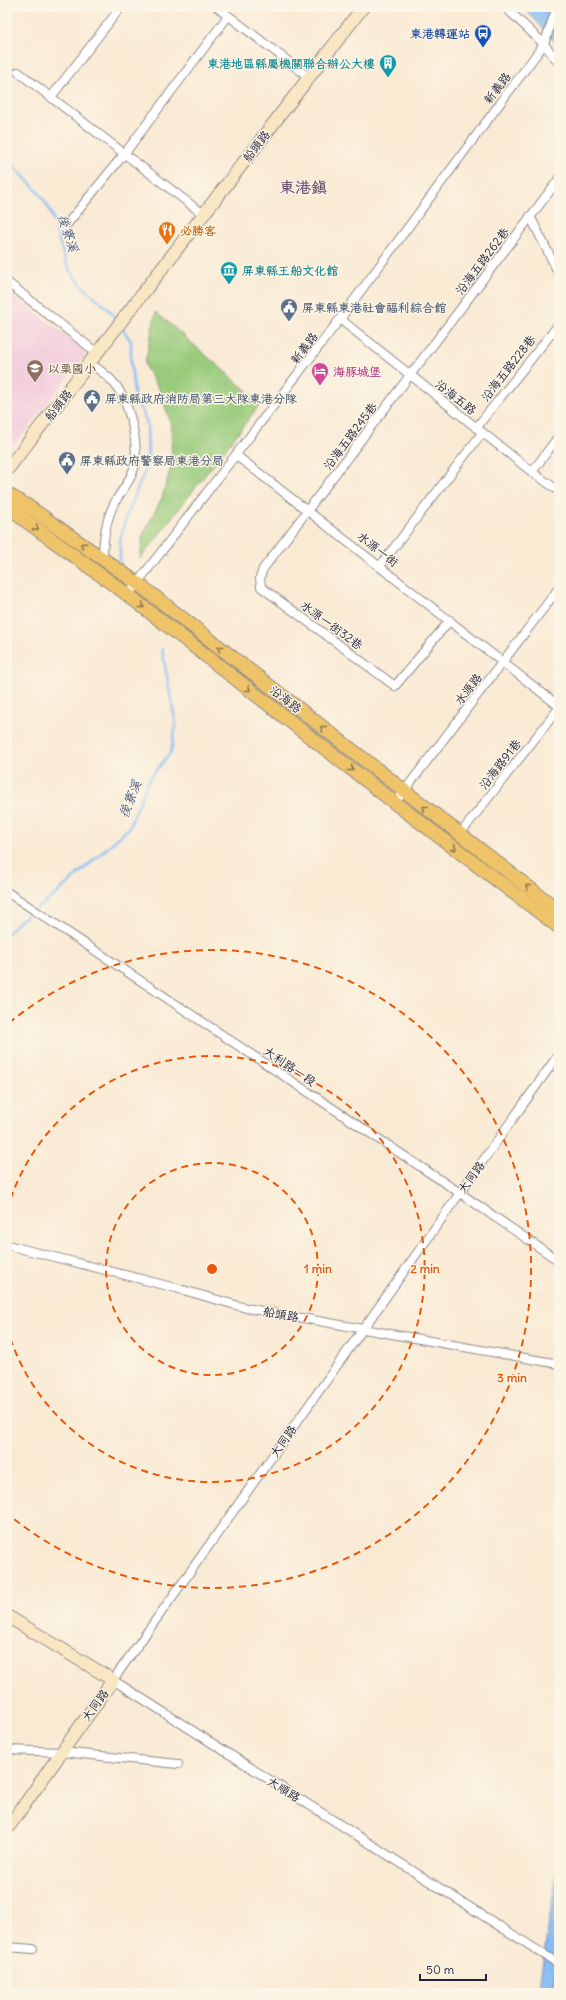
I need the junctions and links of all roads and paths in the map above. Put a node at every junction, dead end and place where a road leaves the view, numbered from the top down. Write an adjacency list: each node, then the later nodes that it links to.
1 (121, 7): 11 (street)
2 (217, 7): 6 (street)
3 (363, 7): 10 (main road, 船頭路)
4 (505, 7): 7 (street)
5 (557, 8): 7 (street, 新義路)
6 (228, 16): 10 (street); 12 (street)
7 (544, 44): 8 (street); 19 (street, 新義路)
8 (559, 63)
9 (18, 72): 11 (street)
10 (310, 78): 14 (main road, 船頭路)
11 (51, 97): 12 (street)
12 (125, 153): 14 (street); 16 (street)
13 (559, 179): 15 (street, 沿海五路262巷)
14 (203, 214): 21 (main road, 船頭路)
15 (530, 216): 17 (street); 23 (street, 沿海五路262巷)
16 (68, 223)
17 (559, 274)
18 (7, 282): 21 (street)
19 (340, 319): 23 (street, 沿海五路); 26 (street, 新義路)
20 (559, 324): 24 (street, 沿海五路228巷)
21 (97, 352): 22 (main road, 船頭路)
22 (90, 363): 27 (main road, 船頭路); 33 (street)
23 (410, 376): 24 (street, 沿海五路); 32 (street, 沿海五路245巷)
24 (479, 431): 28 (street, 沿海五路); 34 (street, 沿海五路228巷)
25 (559, 436): 28 (street)
26 (236, 456): 32 (street, 水源一街); 35 (street, 新義路)
27 (7, 470)
28 (532, 472): 29 (street, 沿海五路)
29 (559, 491)
30 (7, 494): 33 (main road, 沿海路, one-way to 30)
31 (7, 502): 37 (main road, one-way to 37)
32 (309, 511): 34 (street, 水源一街); 38 (street, 水源一街32巷)
33 (103, 559): 35 (main road, 沿海路)
34 (380, 566): 38 (street, 水源一街)
35 (138, 583): 37 (street, 新義路); 41 (main road, 沿海路, one-way to 35)
36 (559, 588): 39 (street, 水源路)
37 (128, 595): 42 (main road, 沿海路, one-way to 42)
38 (450, 620): 39 (street, 水源一街)
39 (504, 662): 40 (street, 水源一街); 41 (street, 水源路)
40 (559, 707): 43 (street, 沿海路91巷)
41 (404, 791): 42 (street, 水源路); 43 (main road, 沿海路, one-way to 41)
42 (395, 802): 46 (main road, 沿海路, one-way to 46)
43 (460, 834): 45 (main road, 沿海路, one-way to 43)
44 (7, 892): 48 (street, 大利路一段)
45 (559, 911)
46 (559, 927)
47 (559, 1054): 48 (street, 大同路)
48 (460, 1193): 50 (street, 大利路一段); 51 (street, 大同路)
49 (7, 1245): 51 (street, 船頭路)
50 (559, 1261)
51 (364, 1328): 52 (street, 船頭路); 54 (street, 大同路)
52 (559, 1364)
53 (7, 1616): 54 (main road, 大順路)
54 (113, 1680): 56 (main road, 大同路); 61 (street, 大順路)
55 (7, 1750): 56 (street)
56 (62, 1752): 57 (street); 58 (main road, 大同路)
57 (178, 1764)
58 (7, 1829)
59 (7, 1947): 60 (street)
60 (32, 1949)
61 (559, 1964)

